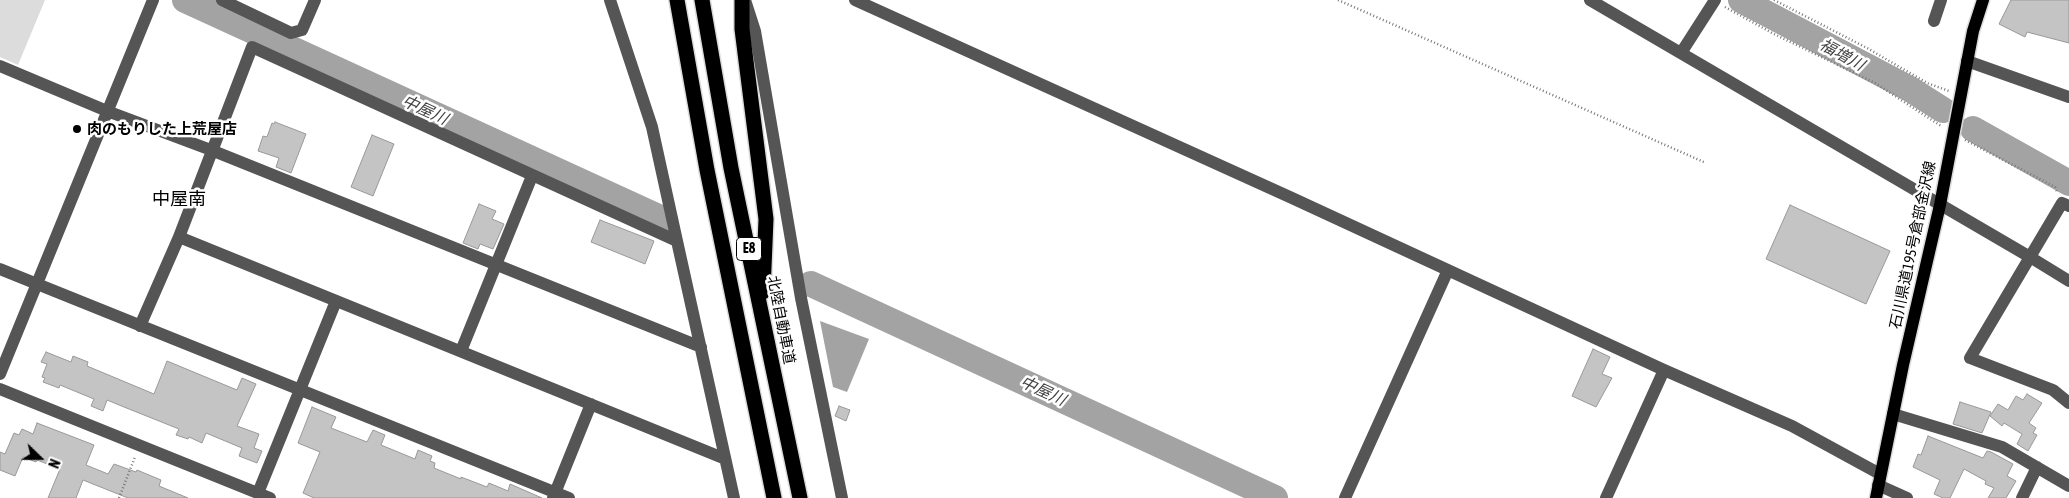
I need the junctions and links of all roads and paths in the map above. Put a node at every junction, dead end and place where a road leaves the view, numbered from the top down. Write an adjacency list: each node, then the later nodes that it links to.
1 (222, 0): 2 (street)
2 (315, 0)
3 (610, 0): 29 (street)
4 (677, 0): 58 (highway, E8)
5 (743, 0): 37 (highway); 60 (street)
6 (855, 0): 33 (street)
7 (1338, 0): 24 (path)
8 (1590, 0): 16 (street)
9 (1715, 0): 16 (street); 22 (path)
10 (1774, 0): 20 (path)
11 (1941, 0): 15 (street)
12 (1983, 0): 17 (main road, 石川県道195号倉部金沢線)
13 (152, 3): 21 (street)
14 (703, 5): 37 (highway, 北陸自動車道 / E8)
15 (1934, 21)
16 (1681, 53): 27 (street)
17 (1967, 61): 19 (street); 20 (main road, 石川県道195号倉部金沢線)
18 (1, 69): 21 (street)
19 (2069, 97)
20 (1960, 99): 22 (main road, 石川県道195号倉部金沢線)
21 (107, 111): 23 (street); 35 (street)
22 (1953, 133): 26 (path); 27 (main road, 石川県道195号倉部金沢線)
23 (211, 150): 25 (street); 28 (street); 31 (street)
24 (1706, 163)
25 (532, 176): 29 (street); 31 (street)
26 (2065, 204): 30 (street)
27 (1940, 205): 30 (street); 47 (main road, 石川県道195号倉部金沢線)
28 (179, 237): 36 (street); 38 (street)
29 (677, 240): 39 (street)
30 (2030, 257): 34 (street); 45 (street)
31 (496, 266): 39 (street); 40 (street)
32 (0, 269): 35 (street)
33 (1448, 270): 41 (street); 61 (street)
34 (2069, 281)
35 (36, 283): 38 (street); 42 (street)
36 (336, 301): 40 (street); 44 (street)
37 (762, 321): 59 (highway, 北陸自動車道 / E8)
38 (140, 326): 44 (street)
39 (701, 347): 49 (street)
40 (461, 351): 46 (street)
41 (1664, 370): 51 (street); 62 (street)
42 (0, 374)
43 (0, 389): 54 (street)
44 (300, 390): 53 (street); 54 (street)
45 (2069, 403)
46 (591, 404): 49 (street); 53 (street)
47 (1893, 414): 50 (street); 51 (main road, 石川県道195号倉部金沢線)
48 (135, 456): 55 (path)
49 (724, 458): 57 (street)
50 (2038, 468): 52 (street); 64 (street)
51 (1878, 486): 63 (street)
52 (2069, 486)
53 (554, 495): 56 (street)
54 (264, 496)
55 (119, 498)
56 (569, 498)
57 (734, 498)
58 (774, 498)
59 (800, 498)
60 (842, 498)
61 (1345, 498)
62 (1606, 498)
63 (1907, 498)
64 (2022, 498)

